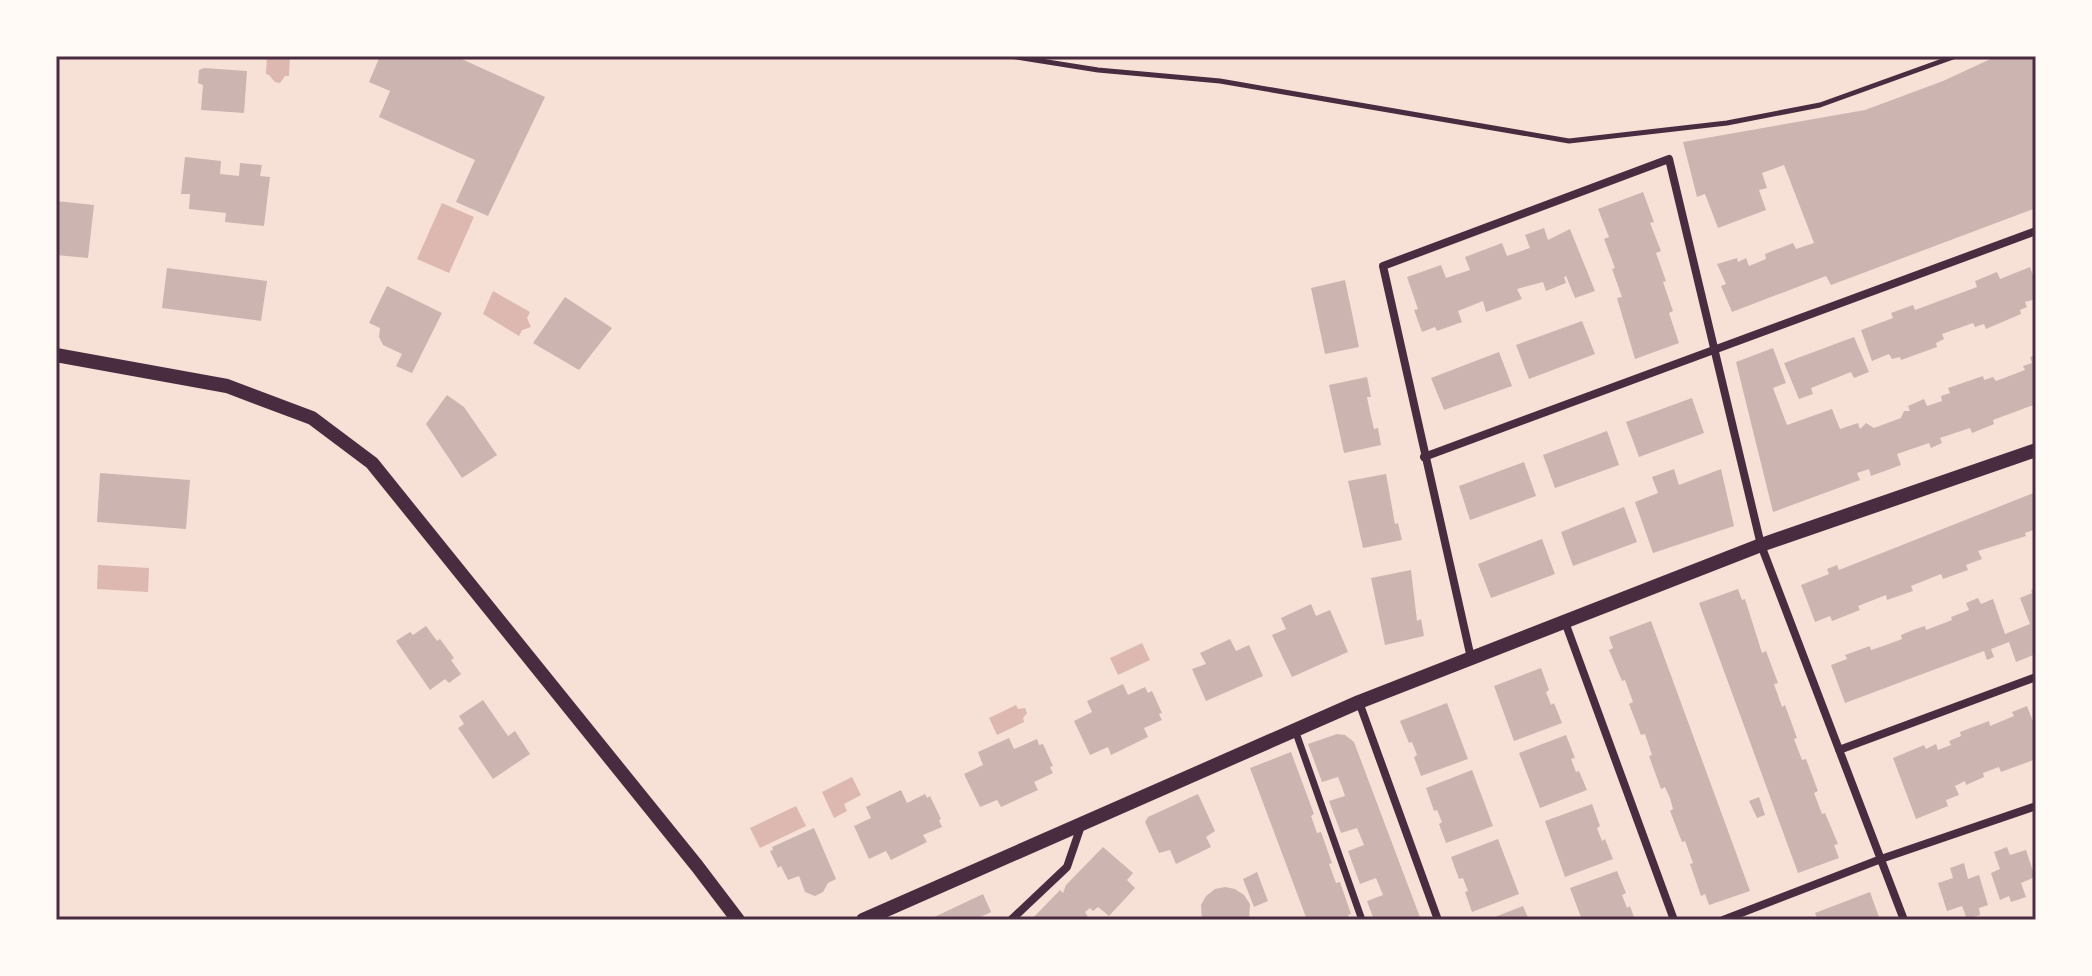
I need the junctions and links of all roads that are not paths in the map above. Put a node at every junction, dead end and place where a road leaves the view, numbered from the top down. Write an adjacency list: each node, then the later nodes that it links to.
1 (2036, 231): 2 (street)
2 (1714, 350): 5 (street); 5 (street); 6 (street)
3 (56, 355): 16 (street)
4 (2036, 450): 6 (street)
5 (1424, 457): 8 (street)
6 (1761, 545): 7 (street); 12 (street)
7 (1565, 622): 8 (street); 21 (street)
8 (1471, 658): 10 (street)
9 (2036, 677): 12 (street)
10 (1359, 702): 11 (street); 20 (street)
11 (1295, 729): 14 (street); 19 (street)
12 (1839, 750): 15 (street)
13 (2036, 806): 15 (street)
14 (1082, 822): 17 (street); 18 (street)
15 (1881, 859): 22 (street); 23 (street)
16 (738, 920)
17 (863, 920)
18 (1011, 920)
19 (1362, 920)
20 (1438, 920)
21 (1674, 920)
22 (1723, 920)
23 (1904, 920)

